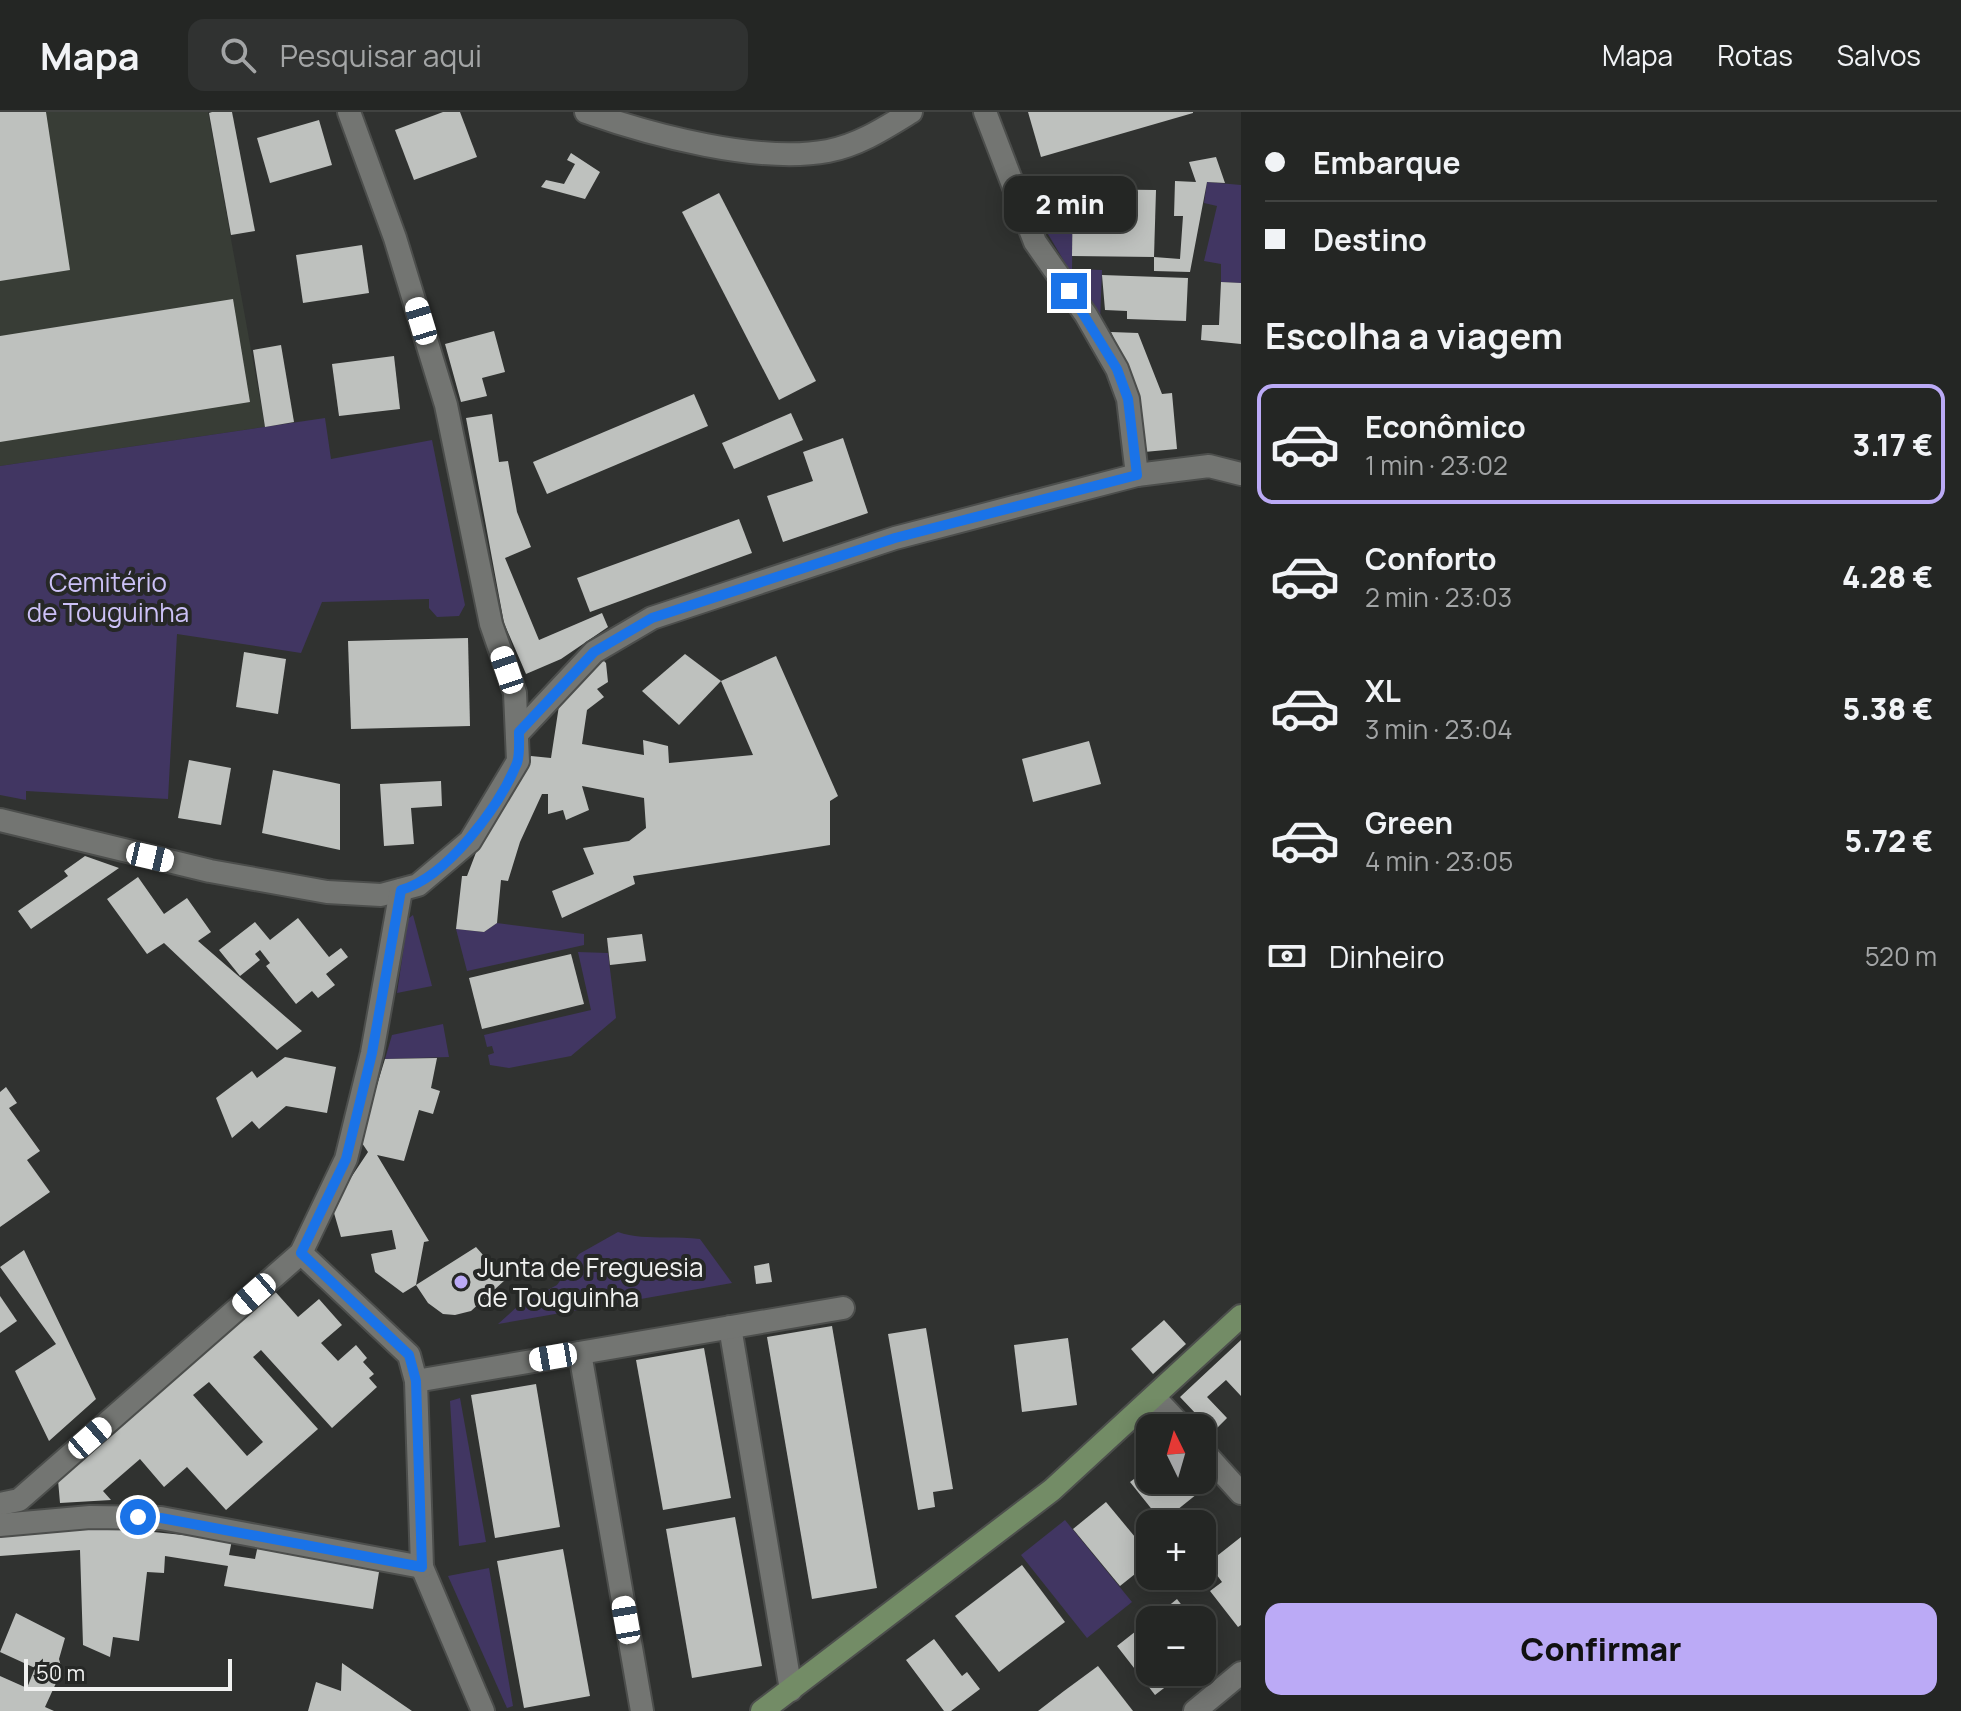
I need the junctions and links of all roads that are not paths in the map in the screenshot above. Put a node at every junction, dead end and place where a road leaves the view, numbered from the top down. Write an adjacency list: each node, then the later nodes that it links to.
1 (349, 112): 7 (street)
2 (586, 112): 3 (street)
3 (911, 112)
4 (985, 112): 6 (street)
5 (1241, 474): 6 (street)
6 (1137, 475): 7 (street)
7 (519, 732): 9 (street)
8 (0, 820): 9 (street)
9 (401, 890): 10 (street)
10 (301, 1253): 15 (street); 20 (street)
11 (843, 1308): 13 (street)
12 (1241, 1316): 16 (main road)
13 (730, 1327): 14 (street); 24 (street)
14 (580, 1353): 15 (street); 26 (street)
15 (416, 1381): 22 (street)
16 (1155, 1398): 17 (street); 24 (main road)
17 (1170, 1414)
18 (1216, 1465): 19 (street)
19 (1241, 1493)
20 (0, 1504)
21 (0, 1525): 22 (street)
22 (422, 1567): 25 (street)
23 (1241, 1673): 28 (street)
24 (791, 1690): 27 (main road)
25 (483, 1711)
26 (642, 1711)
27 (762, 1711)
28 (1195, 1711)

